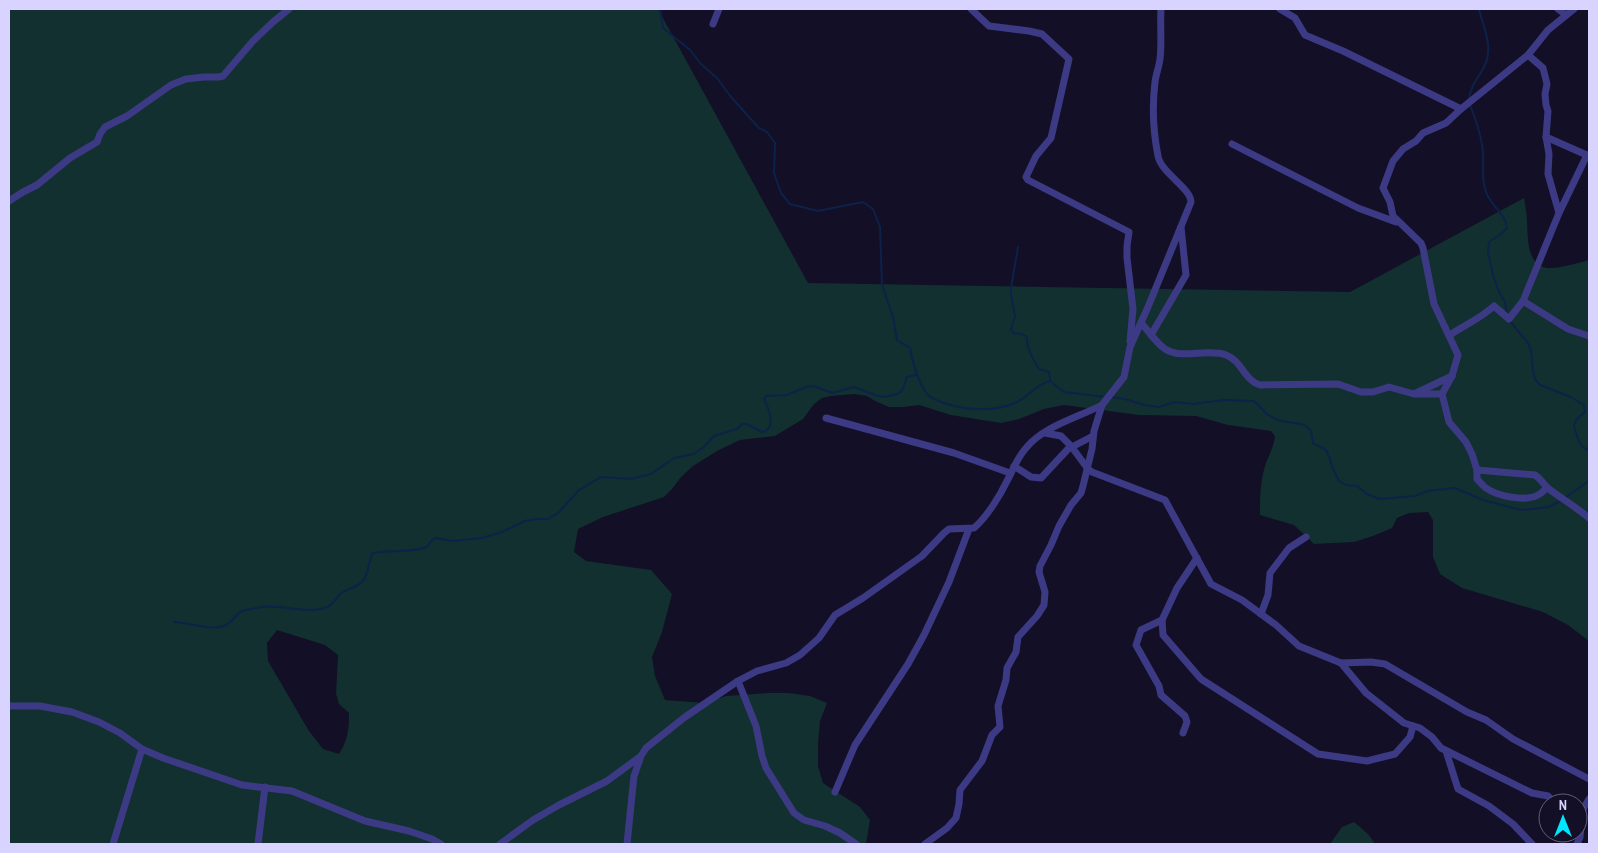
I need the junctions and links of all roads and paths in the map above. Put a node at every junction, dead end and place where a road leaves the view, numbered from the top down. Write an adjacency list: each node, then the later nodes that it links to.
1 (289, 9): 15 (street)
2 (719, 9): 9 (street)
3 (971, 9): 24 (street)
4 (1161, 9): 18 (street)
5 (1558, 9): 8 (street)
6 (1574, 9): 8 (street)
7 (1285, 10): 11 (street)
8 (1566, 15): 10 (street)
9 (713, 24)
10 (1528, 54): 11 (street); 12 (street)
11 (1461, 108): 17 (street)
12 (1546, 136): 14 (street); 16 (street)
13 (1232, 144): 17 (street)
14 (1588, 155): 16 (street)
15 (9, 201)
16 (1559, 213): 19 (street)
17 (1399, 223): 22 (street)
18 (1181, 226): 20 (street); 21 (street)
19 (1523, 301): 22 (street); 23 (street)
20 (1140, 323): 21 (street); 24 (street)
21 (1152, 335): 26 (street)
22 (1450, 335): 25 (street)
23 (1589, 336)
24 (1130, 347): 28 (street)
25 (1452, 376): 26 (street); 27 (street)
26 (1414, 394): 27 (street)
27 (1442, 394): 35 (street)
28 (1102, 404): 30 (street); 31 (street)
29 (826, 418): 36 (street)
30 (1044, 432): 32 (street); 33 (street)
31 (1093, 436): 32 (street); 34 (street)
32 (1071, 446): 33 (street); 34 (street)
33 (1014, 466): 36 (street)
34 (1088, 470): 41 (street); 62 (street)
35 (1477, 470): 37 (street); 37 (street)
36 (1010, 473): 39 (street)
37 (1547, 488): 38 (street)
38 (1589, 518)
39 (969, 529): 45 (street); 54 (street)
40 (1306, 537): 42 (street)
41 (1197, 558): 42 (street); 43 (street)
42 (1261, 614): 44 (street)
43 (1162, 620): 47 (street); 48 (street)
44 (1341, 663): 47 (street); 52 (street)
45 (738, 680): 51 (street); 61 (street)
46 (9, 706): 49 (street)
47 (1413, 726): 50 (street)
48 (1183, 733)
49 (142, 749): 53 (street); 56 (street)
50 (1446, 751): 55 (street); 63 (street)
51 (641, 756): 59 (street); 60 (street)
52 (1589, 779)
53 (265, 787): 57 (street); 58 (street)
54 (835, 792)
55 (1538, 794)
56 (113, 844)
57 (258, 844)
58 (442, 844)
59 (500, 844)
60 (627, 844)
61 (856, 844)
62 (925, 844)
63 (1532, 844)

